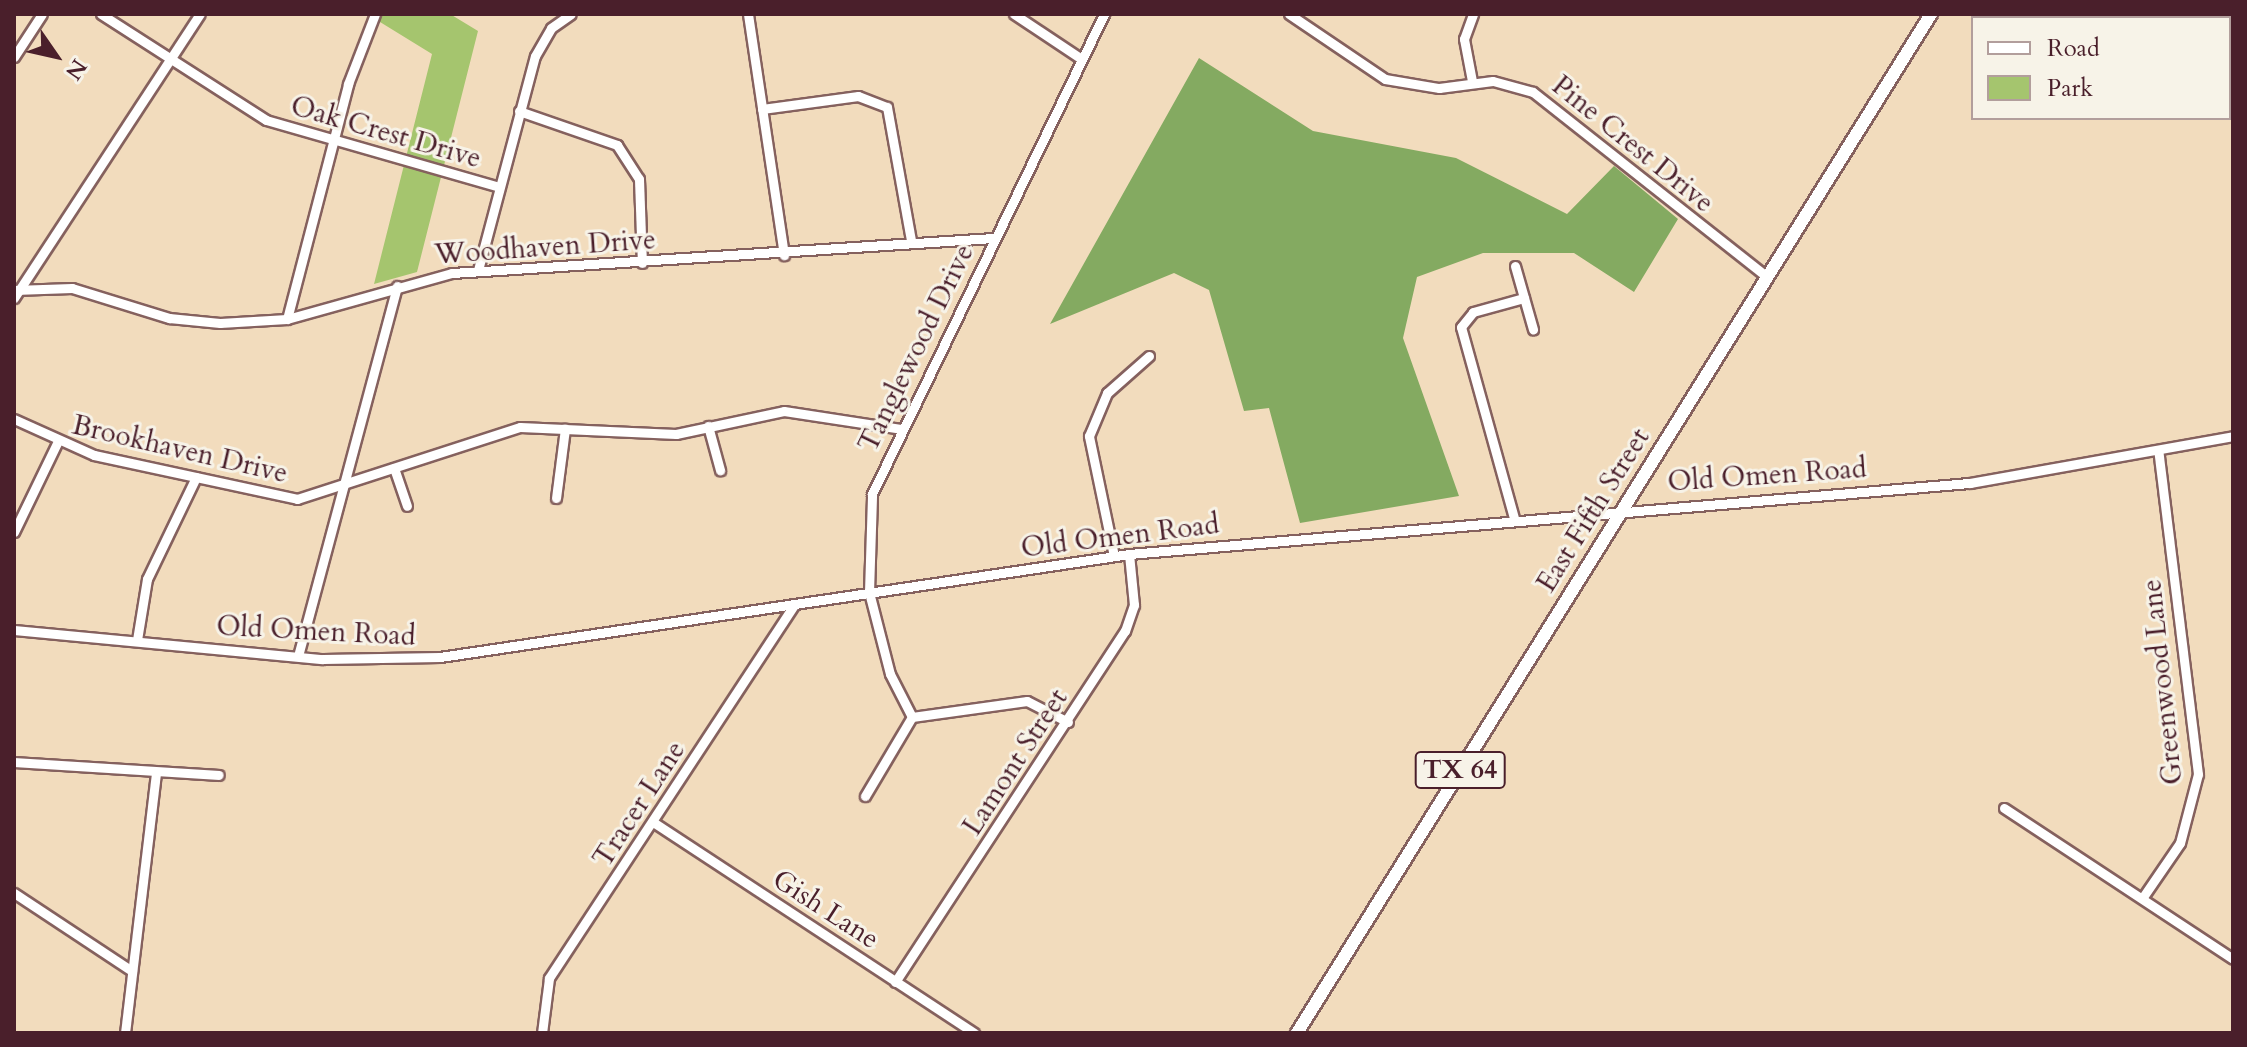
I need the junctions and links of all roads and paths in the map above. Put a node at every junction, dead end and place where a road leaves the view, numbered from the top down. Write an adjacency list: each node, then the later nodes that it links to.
1 (42, 14): 12 (street)
2 (101, 14): 14 (street, Oak Crest Drive)
3 (200, 14): 14 (street)
4 (375, 14): 18 (street)
5 (571, 14): 17 (street)
6 (748, 14): 16 (street)
7 (1014, 14): 13 (street)
8 (1104, 14): 13 (street, Tanglewood Drive)
9 (1473, 14): 15 (street)
10 (1931, 14): 26 (main road, East Fifth Street / TX 64)
11 (1293, 15): 15 (street, Pine Crest Drive)
12 (14, 57)
13 (1080, 58): 20 (street, Tanglewood Drive)
14 (171, 59): 18 (street, Oak Crest Drive); 28 (street)
15 (1472, 81): 26 (street, Pine Crest Drive)
16 (762, 109): 21 (street); 22 (street)
17 (519, 111): 19 (street); 23 (street)
18 (333, 144): 19 (street, Oak Crest Drive); 30 (street)
19 (499, 187): 25 (street)
20 (993, 238): 21 (street, Woodhaven Drive); 36 (street, Tanglewood Drive)
21 (911, 241): 22 (street, Woodhaven Drive)
22 (784, 255): 23 (street, Woodhaven Drive)
23 (642, 263): 25 (street, Woodhaven Drive)
24 (1515, 266): 29 (street)
25 (478, 270): 27 (street, Woodhaven Drive)
26 (1766, 276): 46 (main road, East Fifth Street / TX 64)
27 (397, 286): 30 (street, Woodhaven Drive); 43 (street)
28 (16, 292): 30 (street, Woodhaven Drive)
29 (1524, 298): 31 (street); 47 (street)
30 (287, 319)
31 (1533, 329)
32 (1149, 356): 50 (street)
33 (14, 419): 38 (street, Brookhaven Drive)
34 (708, 426): 35 (street, Brookhaven Drive); 36 (street, Brookhaven Drive); 41 (street)
35 (565, 429): 40 (street, Brookhaven Drive); 44 (street)
36 (901, 429): 51 (street, Tanglewood Drive)
37 (2233, 436): 39 (street, Old Omen Road)
38 (57, 443): 42 (street, Brookhaven Drive); 48 (street)
39 (2158, 450): 46 (street, Old Omen Road); 65 (street, Greenwood Lane)
40 (394, 468): 43 (street, Brookhaven Drive); 45 (street)
41 (720, 470)
42 (196, 477): 43 (street, Brookhaven Drive); 54 (street)
43 (343, 488): 55 (street)
44 (556, 498)
45 (407, 506)
46 (1623, 507): 47 (street, Old Omen Road); 72 (main road, East Fifth Street / TX 64)
47 (1514, 518): 49 (street, Old Omen Road)
48 (14, 532)
49 (1129, 554): 50 (street, Old Omen Road); 57 (street, Lamont Street)
50 (1114, 556): 51 (street, Old Omen Road)
51 (869, 592): 52 (street, Old Omen Road); 56 (street, Tanglewood Drive)
52 (794, 605): 55 (street, Old Omen Road); 63 (street, Tracer Lane)
53 (14, 630): 54 (street, Old Omen Road)
54 (137, 640): 55 (street, Old Omen Road)
55 (298, 656)
56 (912, 717): 57 (street); 61 (street)
57 (1068, 722): 68 (street, Lamont Street)
58 (14, 762): 59 (street)
59 (156, 773): 60 (street); 67 (street)
60 (219, 775)
61 (865, 796)
62 (2004, 808): 65 (street)
63 (653, 822): 68 (street, Gish Lane); 70 (street, Tracer Lane)
64 (14, 893): 67 (street)
65 (2143, 897): 66 (street)
66 (2233, 959)
67 (132, 971): 69 (street)
68 (895, 982): 71 (street, Gish Lane)
69 (125, 1033)
70 (542, 1033)
71 (974, 1033)
72 (1297, 1033)

